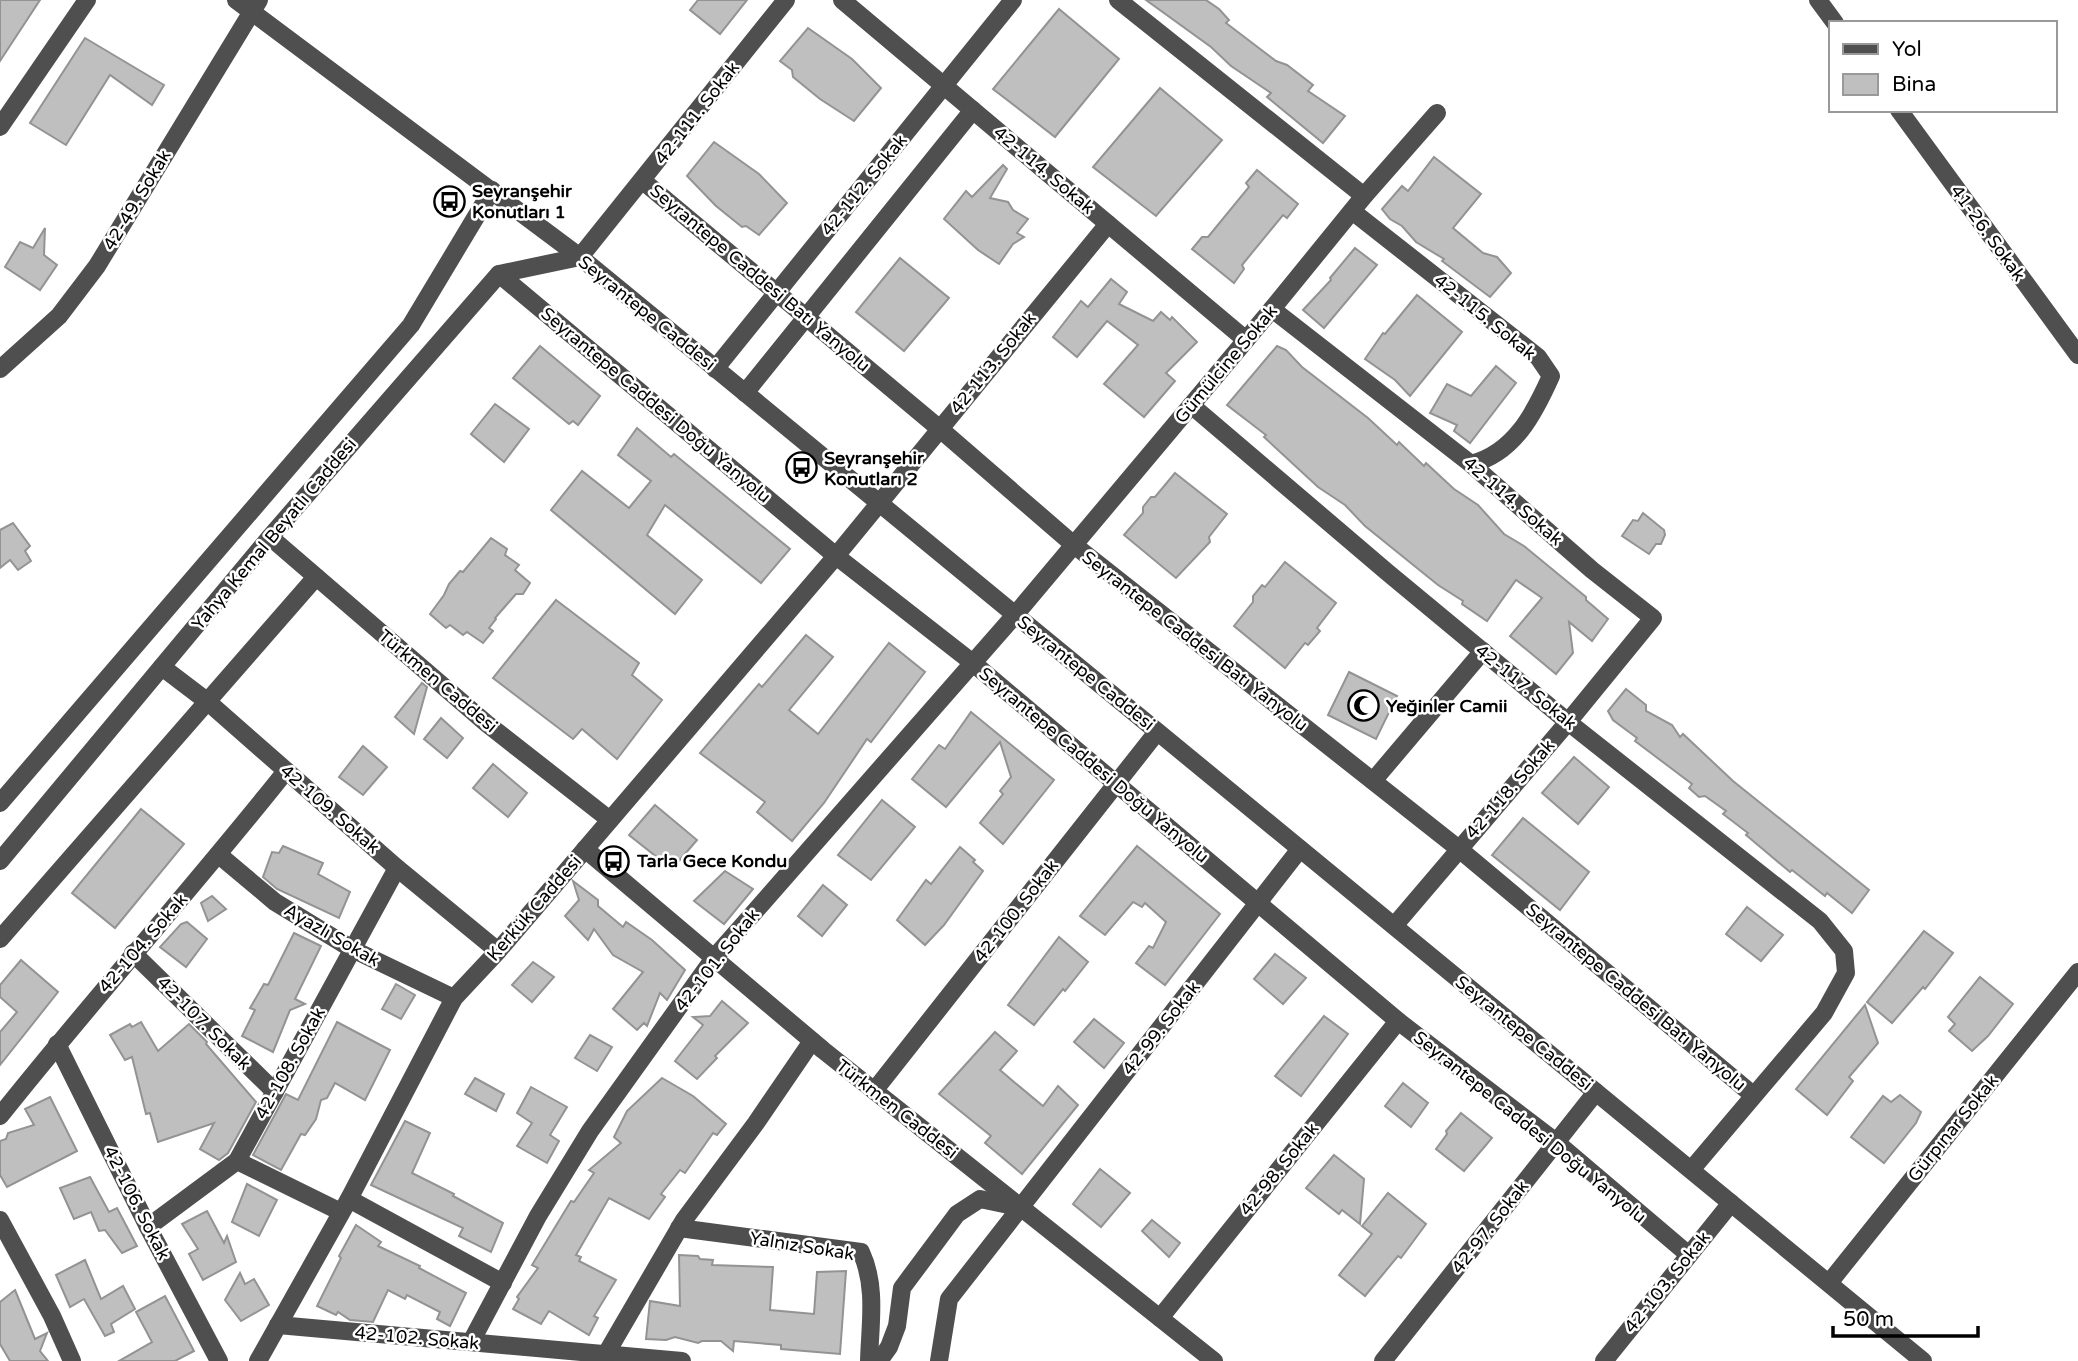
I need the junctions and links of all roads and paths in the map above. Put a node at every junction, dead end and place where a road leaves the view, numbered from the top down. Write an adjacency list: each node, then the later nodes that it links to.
1 (87, 0): 14 (street)
2 (236, 0): 8 (street, Seyrantepe Caddesi)
3 (786, 0): 15 (street, 42-111. Sokak)
4 (842, 0): 10 (street, 42-114. Sokak)
5 (1013, 0): 10 (street, 42-112. Sokak)
6 (1118, 0): 17 (street)
7 (1818, 0): 9 (street)
8 (255, 6): 16 (street, Seyrantepe Caddesi); 27 (street, 42-49. Sokak)
9 (1834, 21)
10 (943, 85): 11 (street, 42-114. Sokak); 22 (street, 42-112. Sokak)
11 (973, 110): 19 (street, 42-114. Sokak); 24 (street)
12 (1900, 112): 26 (street, 41-26. Sokak)
13 (1437, 113): 17 (street, Gümülcine Sokak)
14 (0, 127)
15 (643, 181): 20 (street, 42-111. Sokak); 22 (street, Seyrantepe Caddesi Batı Yanyolu)
16 (492, 190): 20 (street, Seyrantepe Caddesi); 49 (street, Yahya Kemal Beyatlı Caddesi)
17 (1364, 196): 18 (street, Gümülcine Sokak)
18 (1352, 211): 23 (street, Gümülcine Sokak); 32 (street, 42-115. Sokak)
19 (1108, 224): 25 (street, 42-114. Sokak); 31 (street, 42-113. Sokak)
20 (580, 257): 21 (street); 28 (street, Seyrantepe Caddesi)
21 (499, 274): 34 (street, Yahya Kemal Beyatlı Caddesi); 36 (street, Seyrantepe Caddesi Doğu Yanyolu)
22 (777, 293): 24 (street, Seyrantepe Caddesi Batı Yanyolu); 28 (street, 42-112. Sokak)
23 (1272, 309): 25 (street, Gümülcine Sokak); 32 (street, 42-114. Sokak)
24 (806, 317): 29 (street); 31 (street, Seyrantepe Caddesi Batı Yanyolu)
25 (1246, 340): 30 (street, Gümülcine Sokak)
26 (2078, 355)
27 (0, 369)
28 (715, 369): 29 (street, Seyrantepe Caddesi)
29 (744, 393): 33 (street, Seyrantepe Caddesi)
30 (1191, 405): 35 (street, Gümülcine Sokak); 40 (street, 42-117. Sokak)
31 (940, 429): 33 (street, 42-113. Sokak); 35 (street, Seyrantepe Caddesi Batı Yanyolu)
32 (1471, 464): 39 (street, 42-114. Sokak)
33 (878, 502): 36 (street, Kerkük Caddesi); 38 (street, Seyrantepe Caddesi)
34 (270, 537): 37 (street, Türkmen Caddesi); 42 (street, Yahya Kemal Beyatlı Caddesi)
35 (1074, 545): 38 (street, Gümülcine Sokak); 47 (street, Seyrantepe Caddesi Batı Yanyolu)
36 (836, 556): 41 (street, Seyrantepe Caddesi Doğu Yanyolu); 50 (street, Kerkük Caddesi)
37 (316, 578): 43 (street); 50 (street, Türkmen Caddesi)
38 (1015, 615): 41 (street, 42-101. Sokak); 45 (street, Seyrantepe Caddesi)
39 (1653, 618): 44 (street, 42-118. Sokak)
40 (1483, 651): 44 (street, 42-117. Sokak); 47 (street)
41 (973, 663): 48 (street, Seyrantepe Caddesi Doğu Yanyolu); 63 (street, 42-101. Sokak)
42 (162, 667): 43 (street, 42-109. Sokak); 55 (street, Yahya Kemal Beyatlı Caddesi)
43 (208, 702): 46 (street, 42-109. Sokak); 59 (street)
44 (1568, 722): 53 (street, 42-118. Sokak); 72 (street, 42-117. Sokak)
45 (1157, 732): 48 (street, 42-100. Sokak); 52 (street, Seyrantepe Caddesi)
46 (286, 771): 54 (street, 42-104. Sokak); 56 (street, 42-109. Sokak)
47 (1373, 781): 53 (street, Seyrantepe Caddesi Batı Yanyolu)
48 (1116, 783): 57 (street, Seyrantepe Caddesi Doğu Yanyolu); 69 (street, 42-100. Sokak)
49 (0, 803)
50 (610, 820): 51 (street, Kerkük Caddesi)
51 (585, 849): 61 (street, Kerkük Caddesi); 63 (street, Türkmen Caddesi)
52 (1300, 849): 57 (street, 42-99. Sokak); 58 (street, Seyrantepe Caddesi)
53 (1459, 849): 58 (street, 42-118. Sokak); 72 (street, Seyrantepe Caddesi Batı Yanyolu)
54 (219, 855): 60 (street, Ayazlı Sokak); 62 (street, 42-104. Sokak)
55 (0, 862)
56 (397, 868): 60 (street, 42-108. Sokak); 61 (street, 42-109. Sokak)
57 (1258, 903): 66 (street, Seyrantepe Caddesi Doğu Yanyolu); 79 (street, 42-99. Sokak)
58 (1394, 926): 71 (street, Seyrantepe Caddesi)
59 (0, 939)
60 (352, 949): 65 (street, Ayazlı Sokak); 70 (street, 42-108. Sokak)
61 (498, 951): 65 (street, Kerkük Caddesi)
62 (133, 953): 68 (street, 42-104. Sokak); 70 (street, 42-107. Sokak)
63 (714, 958): 67 (street, Türkmen Caddesi); 84 (street, 42-101. Sokak)
64 (2078, 972): 85 (street, Gürpınar Sokak)
65 (454, 999): 78 (street, Kerkük Caddesi)
66 (1398, 1021): 74 (street, Seyrantepe Caddesi Doğu Yanyolu); 86 (street, 42-98. Sokak)
67 (812, 1041): 69 (street, Türkmen Caddesi); 82 (street)
68 (57, 1045): 73 (street, 42-104. Sokak); 81 (street, 42-106. Sokak)
69 (874, 1091): 79 (street, Türkmen Caddesi)
70 (275, 1092): 75 (street, 42-108. Sokak)
71 (1596, 1092): 74 (street, 42-97. Sokak); 76 (street, Seyrantepe Caddesi)
72 (1753, 1095): 76 (street)
73 (0, 1116)
74 (1556, 1142): 83 (street, Seyrantepe Caddesi Doğu Yanyolu); 98 (street, 42-97. Sokak)
75 (237, 1161): 78 (street); 81 (street, 42-108. Sokak)
76 (1691, 1171): 77 (street, Seyrantepe Caddesi)
77 (1731, 1203): 83 (street, 42-103. Sokak); 85 (street, Seyrantepe Caddesi)
78 (345, 1206): 84 (street); 87 (street, Kerkük Caddesi)
79 (1021, 1208): 86 (street, Türkmen Caddesi); 95 (street); 96 (street, 42-99. Sokak)
80 (0, 1220): 90 (street)
81 (148, 1227): 91 (street, 42-106. Sokak)
82 (679, 1228): 89 (street); 94 (street, Yalnız Sokak)
83 (1689, 1255): 99 (street, 42-103. Sokak)
84 (503, 1283): 88 (street, 42-101. Sokak)
85 (1829, 1283): 100 (street, Seyrantepe Caddesi)
86 (1160, 1318): 97 (street, Türkmen Caddesi)
87 (278, 1325): 88 (street, 42-102. Sokak); 92 (street, Kerkük Caddesi)
88 (471, 1342): 89 (street, 42-102. Sokak)
89 (606, 1354): 93 (street, 42-102. Sokak)
90 (72, 1361)
91 (219, 1361)
92 (258, 1361)
93 (682, 1361)
94 (869, 1361)
95 (879, 1361)
96 (939, 1361)
97 (1214, 1361)
98 (1383, 1361)
99 (1604, 1361)
100 (1923, 1361)

